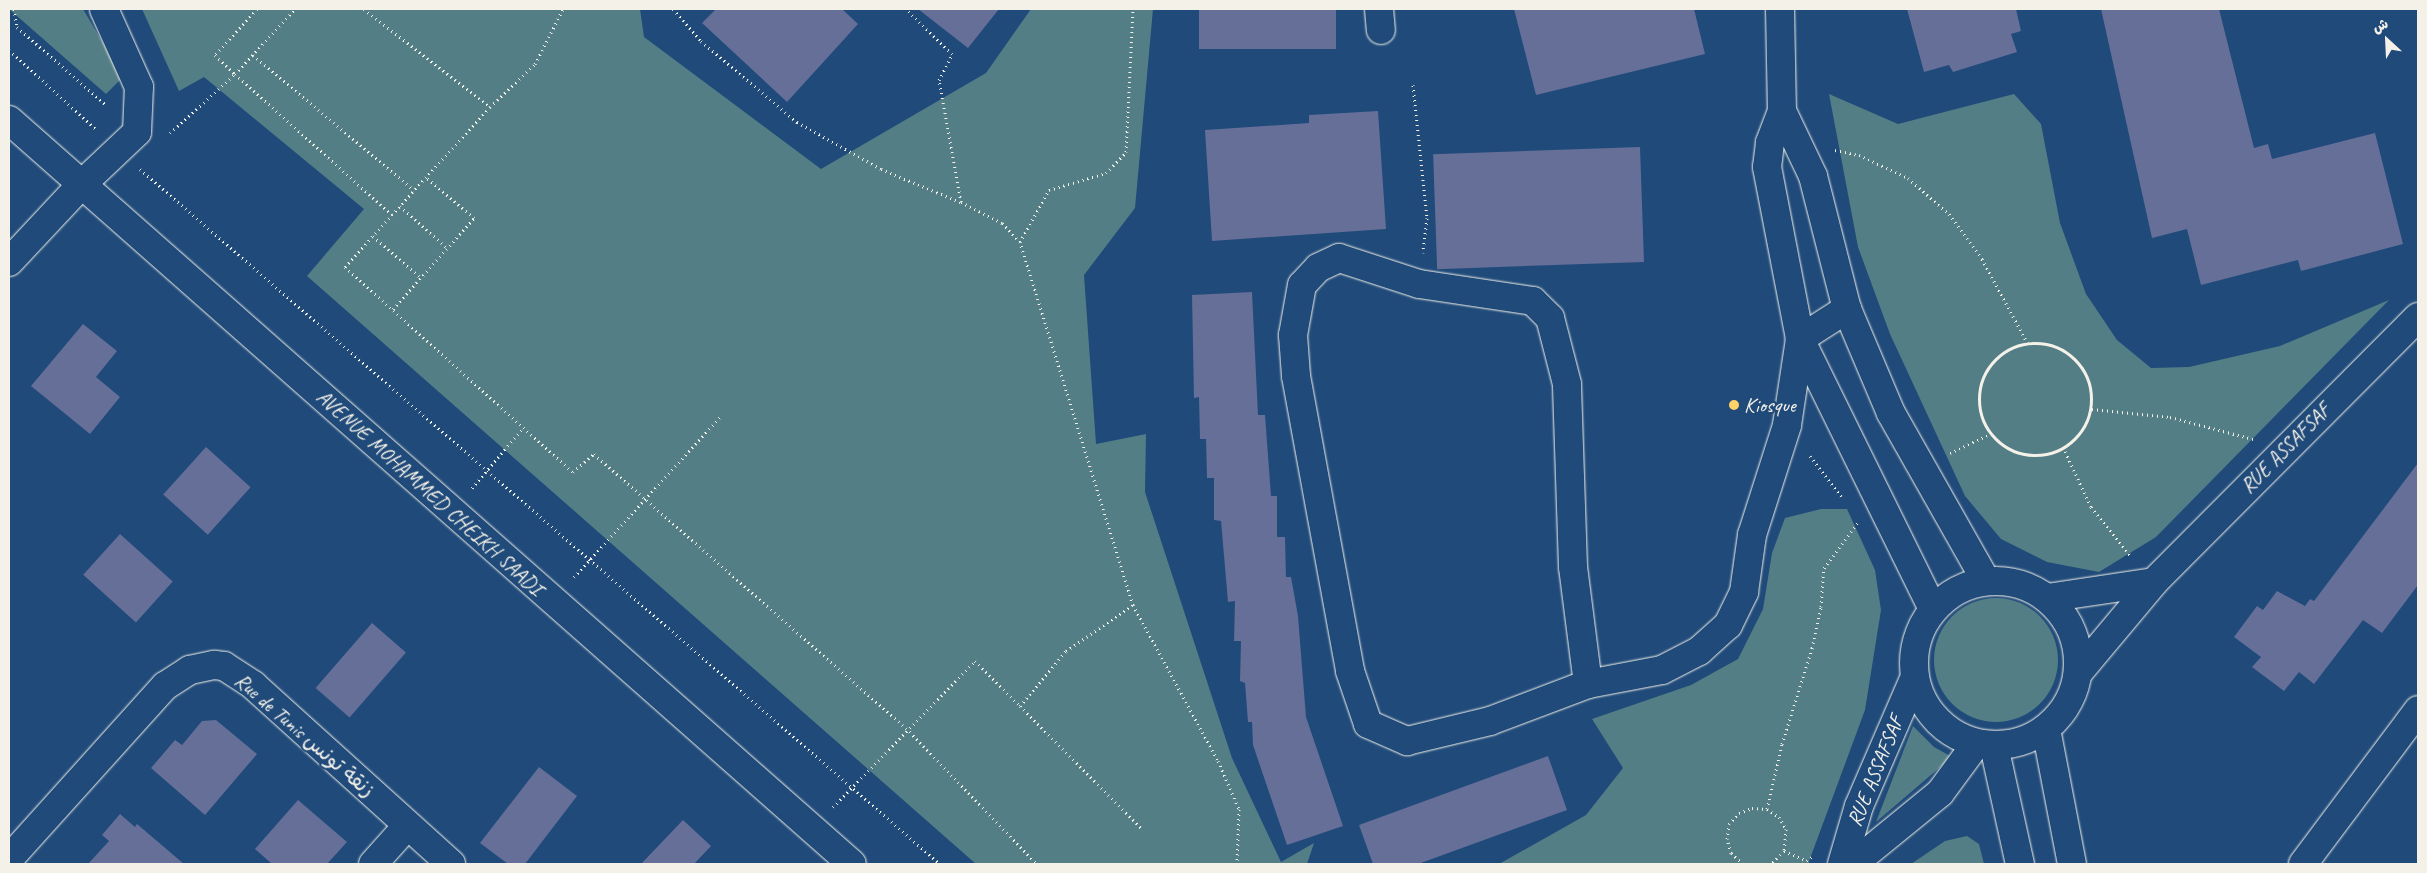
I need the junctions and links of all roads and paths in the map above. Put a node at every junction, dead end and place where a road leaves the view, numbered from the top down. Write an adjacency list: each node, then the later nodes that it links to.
1 (14, 9): 19 (path)
2 (104, 9): 19 (street)
3 (257, 9): 13 (path)
4 (295, 9): 12 (path)
5 (364, 9): 15 (path)
6 (563, 9): 15 (path)
7 (673, 9): 24 (path)
8 (906, 9): 24 (path)
9 (1133, 9): 28 (path)
10 (1780, 9): 16 (street)
11 (9, 50): 19 (path)
12 (253, 55): 13 (path); 23 (path)
13 (235, 74): 18 (path); 26 (path)
14 (1413, 85): 32 (path)
15 (490, 107): 21 (path)
16 (1782, 112): 20 (street); 36 (street)
17 (9, 120): 22 (street, AVENUE MOHAMMED CHEIKH SAADI)
18 (170, 133)
19 (127, 141): 22 (street); 46 (path)
20 (1800, 144): 33 (street); 37 (path)
21 (426, 176): 23 (path); 29 (path)
22 (82, 185): 30 (street); 49 (street, AVENUE MOHAMMED CHEIKH SAADI)
23 (414, 190): 25 (path)
24 (961, 202): 28 (path)
25 (400, 206): 26 (path); 29 (path)
26 (392, 215): 27 (path)
27 (373, 236): 31 (path); 34 (path)
28 (1020, 242): 56 (path)
29 (447, 248): 31 (path)
30 (9, 262)
31 (421, 278): 34 (path)
32 (1419, 284): 60 (street); 60 (street)
33 (1847, 309): 36 (street); 45 (street)
34 (393, 310): 41 (path)
35 (2418, 317): 44 (street, RUE ASSAFSAF)
36 (1800, 339): 40 (street); 57 (street)
37 (2028, 344): 38 (path); 42 (path)
38 (2092, 409): 43 (path); 44 (path)
39 (722, 415): 47 (path)
40 (1787, 425): 48 (path); 60 (street)
41 (524, 428): 46 (path); 47 (path)
42 (1990, 434): 43 (path); 45 (path)
43 (2063, 446): 53 (path)
44 (2280, 452): 53 (street, RUE ASSAFSAF)
45 (1922, 467): 52 (street)
46 (486, 472): 49 (path); 51 (path)
47 (645, 499): 51 (path); 63 (path)
48 (1847, 505)
49 (452, 511): 55 (street, AVENUE MOHAMMED CHEIKH SAADI)
50 (1853, 513): 67 (path)
51 (588, 560): 55 (path); 66 (path)
52 (1986, 581): 54 (street); 57 (street)
53 (2154, 582): 54 (street); 58 (street, RUE ASSAFSAF)
54 (2047, 598): 58 (street)
55 (552, 601): 69 (street, AVENUE MOHAMMED CHEIKH SAADI)
56 (1133, 605): 61 (path); 78 (path)
57 (1933, 609): 59 (street)
58 (2078, 673): 64 (street)
59 (1914, 679): 65 (street); 82 (street, RUE ASSAFSAF)
60 (1588, 684)
61 (1020, 706): 63 (path); 70 (path)
62 (2418, 710): 86 (street)
63 (906, 728): 66 (path); 77 (path)
64 (2046, 729): 65 (street); 85 (street)
65 (1985, 745): 83 (street, RUE ASSAFSAF); 84 (street)
66 (851, 788): 69 (path); 76 (path)
67 (1767, 809): 71 (path); 79 (path)
68 (407, 826): 72 (street, Rue de Tunis زنقة تونس); 73 (street); 74 (street, Rue de Tunis زنقة تونس)
69 (813, 830): 75 (street, AVENUE MOHAMMED CHEIKH SAADI)
70 (1142, 830)
71 (1784, 851): 80 (path); 81 (path)
72 (9, 859)
73 (373, 864)
74 (451, 864)
75 (852, 864)
76 (940, 864)
77 (1037, 864)
78 (1237, 864)
79 (1741, 864)
80 (1771, 864)
81 (1803, 864)
82 (1842, 864)
83 (1853, 864)
84 (2020, 864)
85 (2072, 864)
86 (2303, 864)

